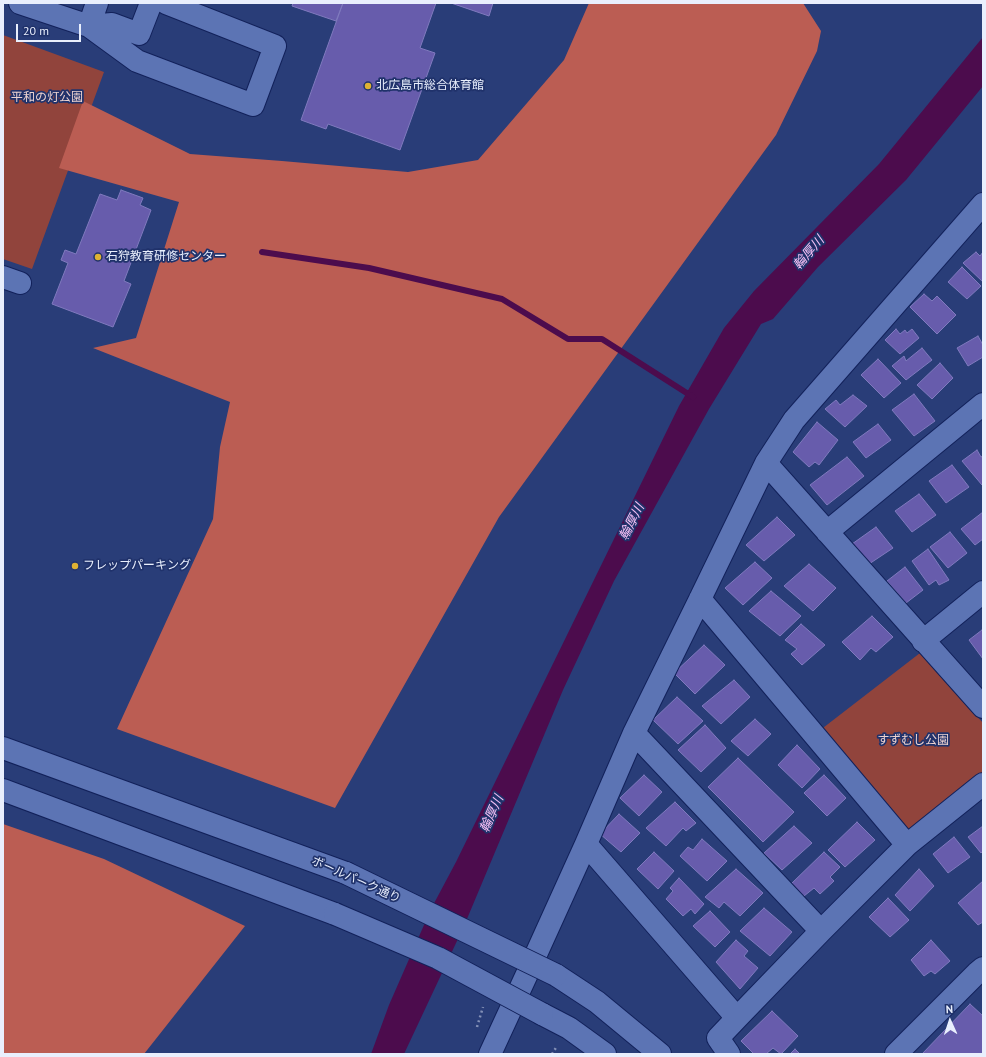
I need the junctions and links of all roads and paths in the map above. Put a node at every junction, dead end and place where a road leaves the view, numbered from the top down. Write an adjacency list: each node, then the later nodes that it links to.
1 (20, 3): 5 (street)
2 (97, 3): 5 (street)
3 (150, 3): 5 (street)
4 (166, 3): 5 (street)
5 (89, 26)
6 (983, 204): 8 (street)
7 (983, 404): 9 (street)
8 (766, 463): 9 (street); 11 (street)
9 (827, 532): 12 (street)
10 (983, 592): 12 (street)
11 (700, 599): 14 (street); 19 (street)
12 (923, 641): 13 (street)
13 (983, 707)
14 (634, 733): 18 (street); 20 (street)
15 (3, 748): 25 (street, ボールパーク通り, bridge)
16 (983, 784): 19 (street)
17 (3, 790): 24 (street, bridge)
18 (586, 844): 22 (street); 23 (street)
19 (907, 845): 20 (street)
20 (821, 931): 22 (street)
21 (983, 968): 27 (street)
22 (736, 1018): 26 (street)
23 (490, 1054)
24 (605, 1054)
25 (660, 1054)
26 (729, 1054)
27 (896, 1054)

